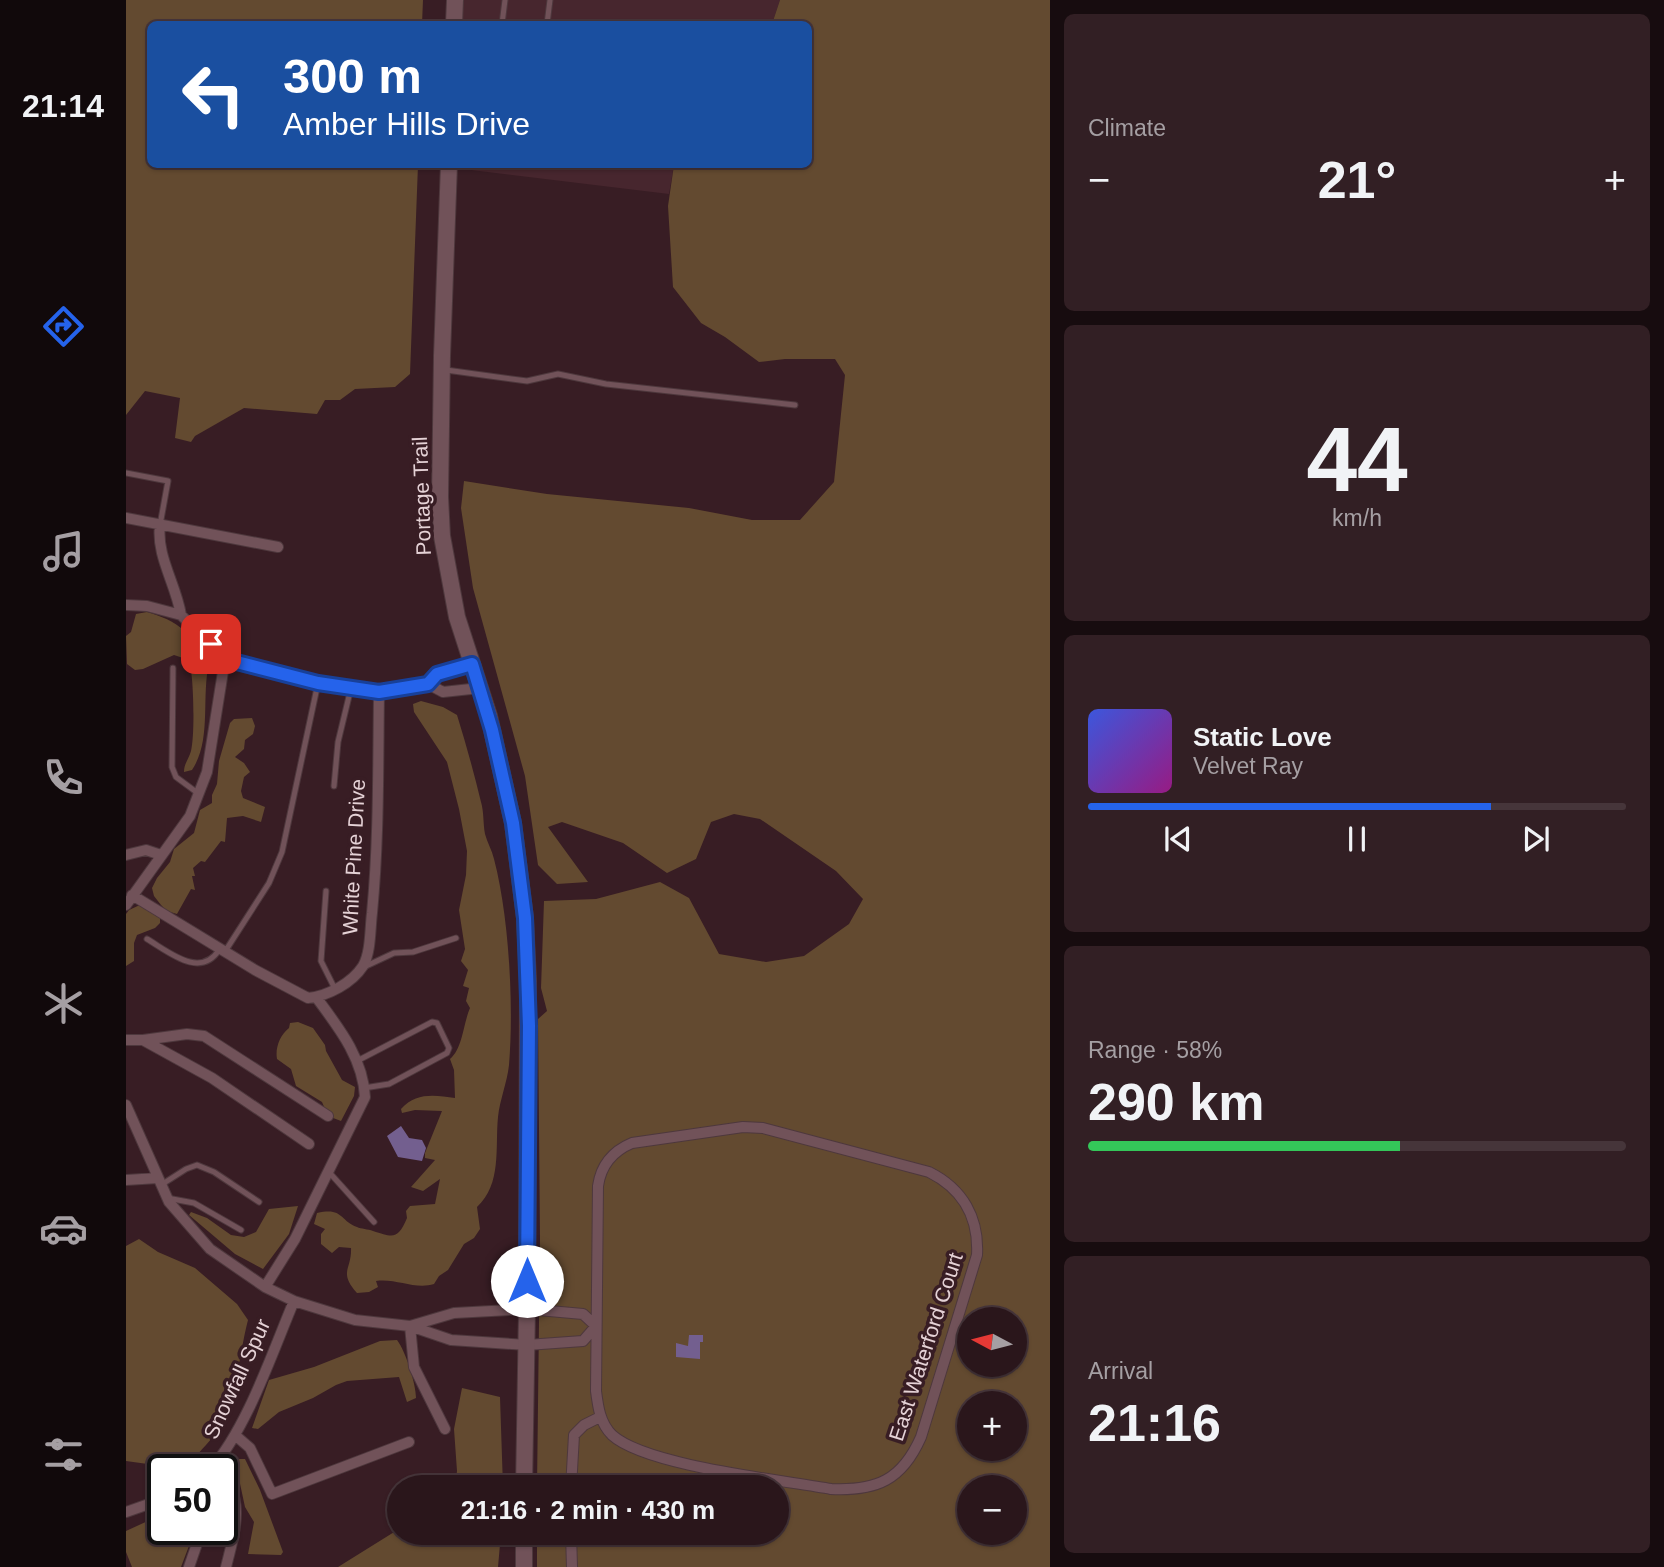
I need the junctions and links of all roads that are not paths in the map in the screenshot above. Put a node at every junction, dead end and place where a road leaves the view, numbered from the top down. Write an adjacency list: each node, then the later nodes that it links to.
1 (455, 0): 4 (main road)
2 (505, 0): 5 (lane)
3 (550, 0): 6 (lane)
4 (454, 21)
5 (502, 21)
6 (547, 21)
7 (449, 168): 8 (main road, Portage Trail)
8 (442, 369): 9 (lane); 17 (main road, Portage Trail)
9 (795, 405)
10 (126, 474): 12 (lane)
11 (126, 518): 12 (street)
12 (160, 525): 13 (street); 15 (street)
13 (278, 547)
14 (126, 605): 15 (street)
15 (181, 615): 16 (street)
16 (225, 659): 19 (street); 25 (street)
17 (472, 664): 20 (street); 22 (main road, Portage Trail)
18 (173, 668): 25 (lane)
19 (318, 683): 21 (street); 32 (lane)
20 (428, 684): 22 (street); 23 (street)
21 (351, 688): 23 (street); 24 (lane)
22 (480, 688): 53 (main road, Portage Trail)
23 (379, 692): 33 (street, White Pine Drive)
24 (334, 786)
25 (198, 794): 27 (street)
26 (126, 855): 27 (street)
27 (161, 855): 29 (street)
28 (326, 891): 34 (lane)
29 (129, 900): 32 (street)
30 (456, 937): 33 (lane)
31 (147, 939): 32 (lane)
32 (223, 948): 35 (street)
33 (361, 968): 34 (street)
34 (335, 989): 35 (street)
35 (316, 997): 38 (street)
36 (126, 1040): 37 (street)
37 (143, 1040): 41 (street); 43 (street)
38 (356, 1061): 39 (street); 39 (lane)
39 (364, 1088): 44 (street)
40 (126, 1106): 42 (street)
41 (328, 1116)
42 (131, 1132): 46 (street)
43 (309, 1144)
44 (328, 1171): 49 (lane); 51 (street)
45 (126, 1180): 46 (street)
46 (160, 1182): 47 (street); 48 (lane)
47 (167, 1198): 50 (lane); 51 (street)
48 (259, 1202)
49 (374, 1222)
50 (241, 1230)
51 (265, 1287): 52 (street)
52 (294, 1301): 54 (street); 59 (street, Snowfall Spur)
53 (527, 1309): 54 (street); 55 (street); 56 (main road, Portage Trail)
54 (410, 1326): 56 (street); 58 (street)
55 (596, 1326): 56 (street); 57 (street, East Waterford Court); 57 (street, East Waterford Court)
56 (527, 1345): 62 (main road, Portage Trail)
57 (600, 1417): 63 (street)
58 (445, 1429)
59 (235, 1435): 60 (street); 61 (street, Snowfall Spur)
60 (409, 1442)
61 (222, 1454)
62 (524, 1475)
63 (572, 1475)
64 (147, 1505): 65 (street)
65 (126, 1513)
66 (197, 1545): 70 (street)
67 (232, 1545): 71 (street)
68 (524, 1545): 72 (main road)
69 (571, 1545): 73 (street)
70 (189, 1567)
71 (226, 1567)
72 (524, 1567)
73 (572, 1567)

